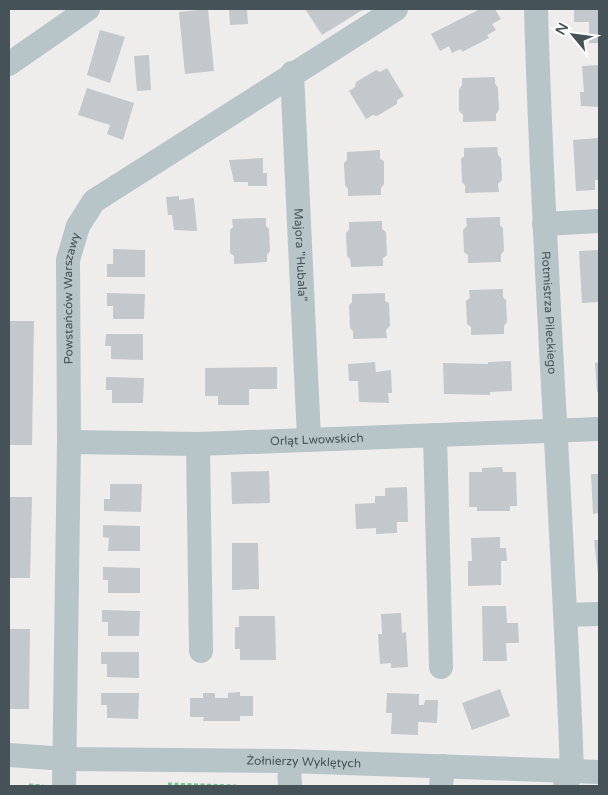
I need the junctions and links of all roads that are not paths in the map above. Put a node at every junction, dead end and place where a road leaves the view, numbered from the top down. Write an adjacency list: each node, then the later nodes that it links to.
1 (88, 9): 4 (street)
2 (396, 9): 5 (street, Powstańców Warszawy)
3 (536, 9): 7 (street, Rotmistrza Pileckiego)
4 (9, 64)
5 (292, 73): 11 (street, Majora "Hubala"); 12 (street, Powstańców Warszawy)
6 (599, 221): 7 (street)
7 (544, 224): 9 (street, Rotmistrza Pileckiego)
8 (599, 429): 9 (street, Orląt Lwowskich)
9 (556, 431): 10 (street, Orląt Lwowskich); 15 (street, Rotmistrza Pileckiego)
10 (436, 435): 11 (street, Orląt Lwowskich); 17 (street)
11 (309, 438): 13 (street, Orląt Lwowskich)
12 (69, 442): 13 (street, Orląt Lwowskich); 19 (street, Powstańców Warszawy)
13 (198, 444): 16 (street)
14 (599, 614): 15 (street)
15 (566, 615): 23 (street, Rotmistrza Pileckiego)
16 (201, 651)
17 (441, 667)
18 (9, 755): 19 (street, Żołnierzy Wyklętych)
19 (66, 759): 20 (street, Żołnierzy Wyklętych); 24 (street, Powstańców Warszawy)
20 (290, 761): 22 (street, Żołnierzy Wyklętych); 25 (street)
21 (599, 772): 23 (street, Żołnierzy Wyklętych)
22 (442, 776): 23 (street, Żołnierzy Wyklętych)
23 (568, 779)
24 (64, 786)
25 (290, 786)

